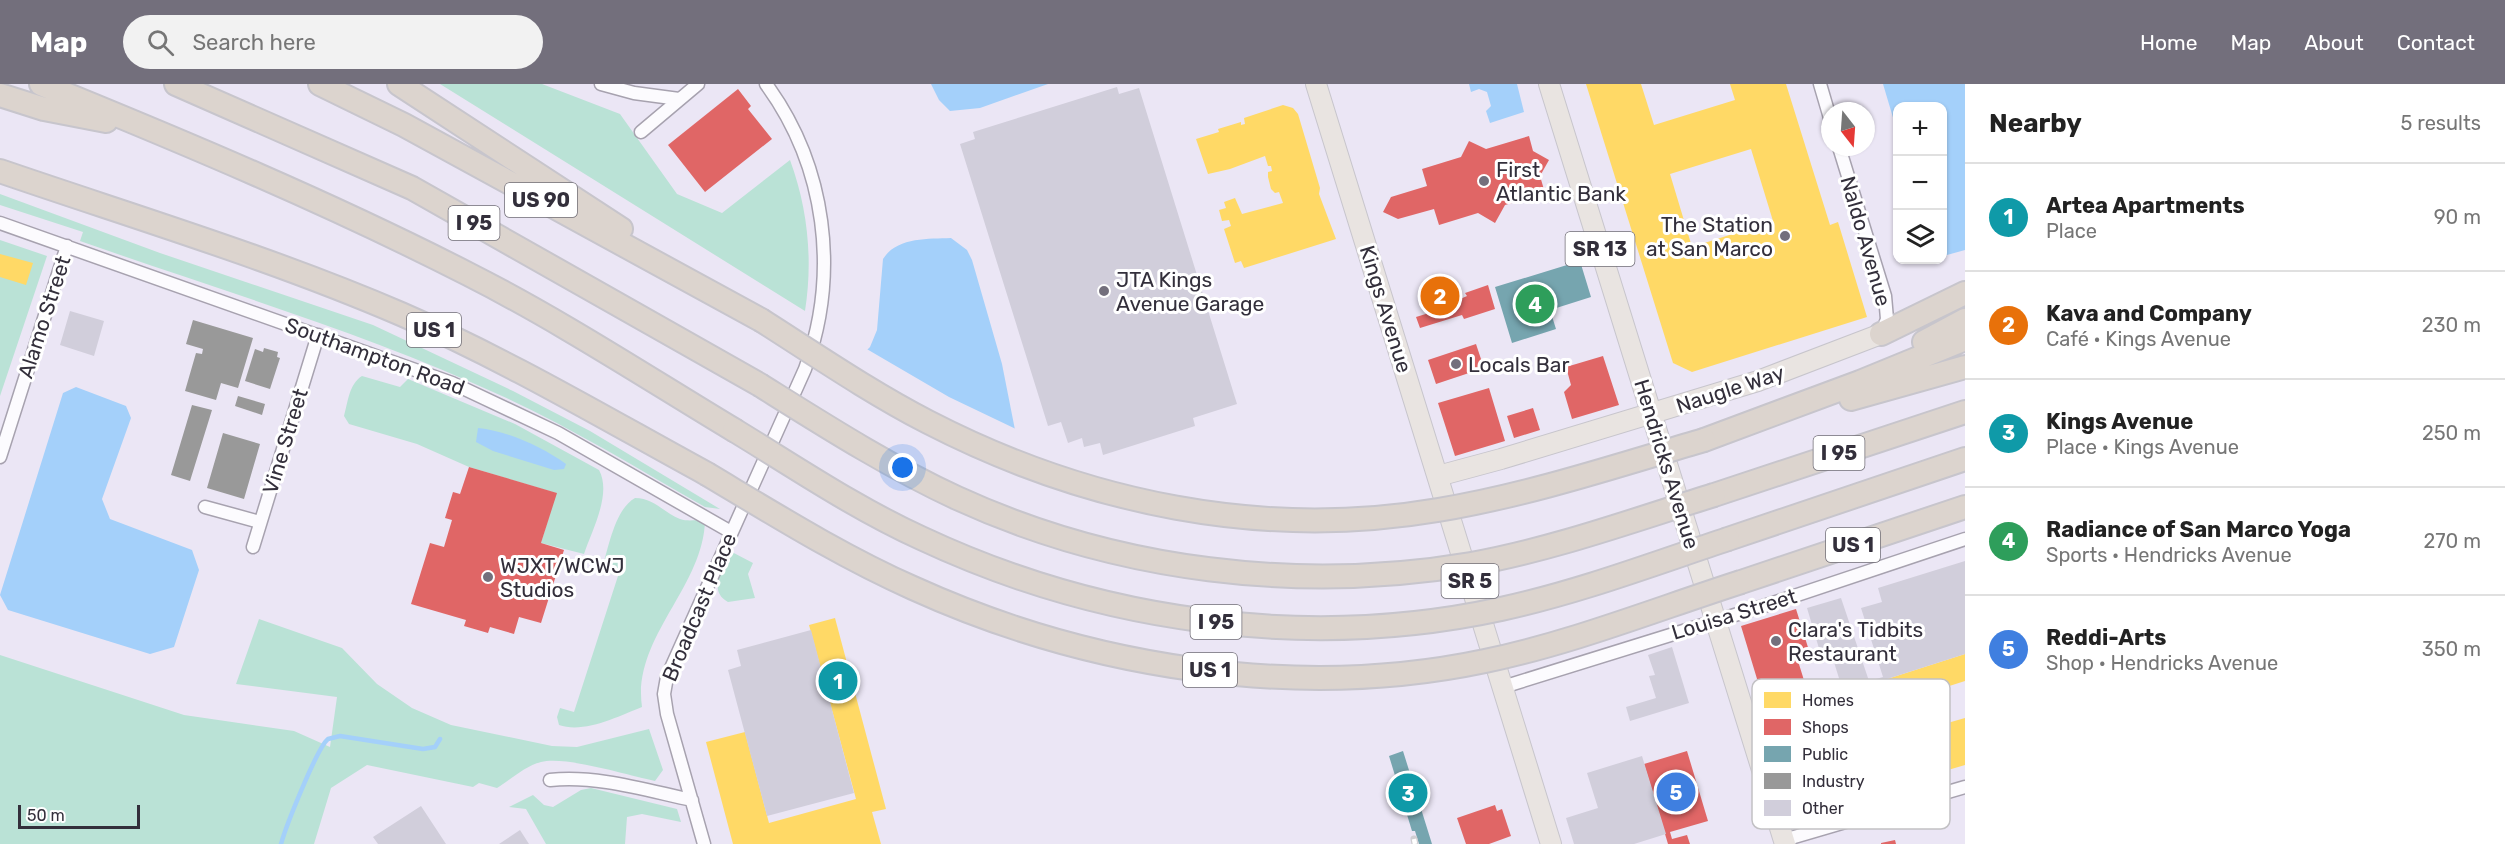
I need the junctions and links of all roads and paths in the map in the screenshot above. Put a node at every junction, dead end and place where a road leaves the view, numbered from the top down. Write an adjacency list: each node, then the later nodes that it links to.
1 (41, 84): 14 (highway, I 95)
2 (176, 84): 28 (highway, I 95, bridge)
3 (320, 84): 21 (highway, US 90)
4 (399, 84): 21 (highway)
5 (601, 84): 12 (street)
6 (698, 84): 12 (street)
7 (766, 84): 38 (street, Broadcast Place)
8 (1316, 84): 34 (main road, Kings Avenue / SR 5)
9 (1550, 84): 29 (main road, Hendricks Avenue / SR 13)
10 (1820, 84): 13 (street)
11 (0, 95): 14 (highway)
12 (679, 99): 15 (street)
13 (1825, 102)
14 (160, 132): 33 (highway, I 95, bridge)
15 (641, 132)
16 (1842, 156): 23 (street, Naldo Avenue)
17 (0, 171): 36 (highway, US 1, bridge)
18 (0, 223): 19 (street, Southampton Road)
19 (67, 246): 24 (street, Southampton Road); 30 (street, Alamo Street)
20 (1965, 293): 23 (highway)
21 (760, 320): 31 (highway, bridge)
22 (1965, 320): 27 (highway)
23 (1881, 334): 29 (main road, Naugle Way)
24 (318, 335): 37 (street, Vine Street); 38 (street, Southampton Road)
25 (1965, 339): 27 (highway)
26 (1965, 367): 31 (highway)
27 (1803, 404): 31 (highway)
28 (1965, 412)
29 (1651, 414): 34 (main road, Naugle Way); 41 (main road, Hendricks Avenue / SR 13)
30 (3, 439): 32 (street, Alamo Street)
31 (1704, 440)
32 (0, 457)
33 (1965, 459)
34 (1438, 476): 42 (main road, Kings Avenue / SR 5)
35 (205, 507): 37 (street)
36 (1965, 507)
37 (260, 522): 40 (street, Vine Street)
38 (731, 532): 47 (street, Broadcast Place)
39 (1965, 540): 41 (street, Louisa Street)
40 (253, 547)
41 (1715, 621): 42 (street, Louisa Street); 43 (main road, Hendricks Avenue / SR 13)
42 (1503, 687): 51 (main road, Kings Avenue / SR 5)
43 (1752, 740)
44 (550, 780): 47 (street)
45 (1965, 786): 46 (street)
46 (1950, 791)
47 (692, 800): 50 (street, Broadcast Place)
48 (1826, 829): 49 (street)
49 (1784, 842)
50 (704, 844)
51 (1551, 844)

